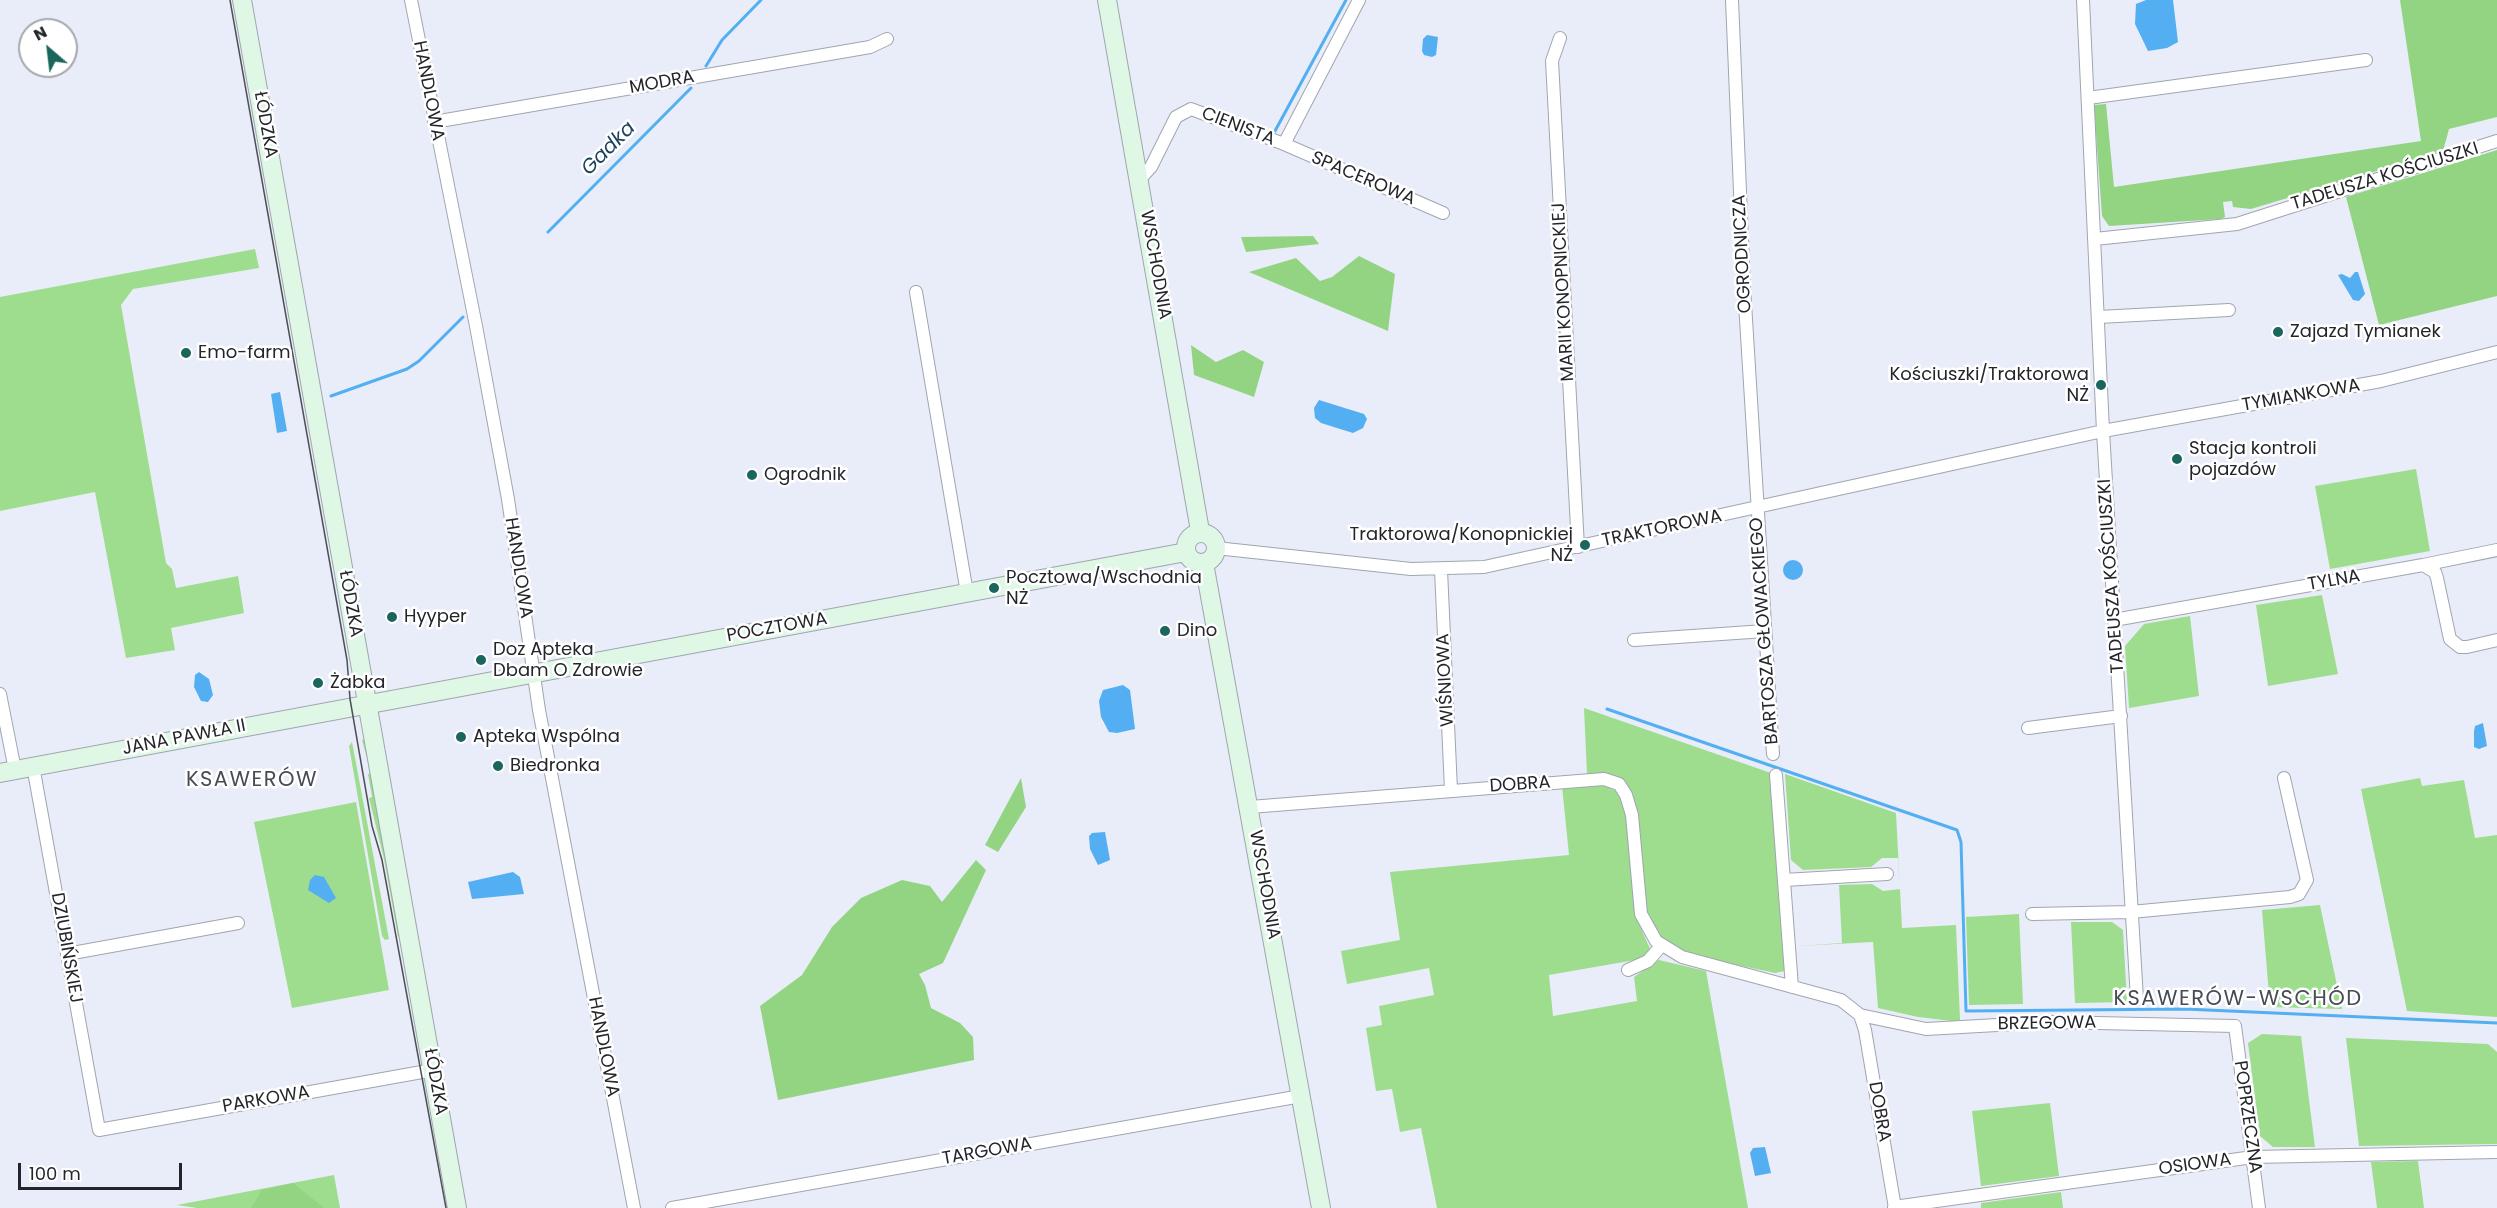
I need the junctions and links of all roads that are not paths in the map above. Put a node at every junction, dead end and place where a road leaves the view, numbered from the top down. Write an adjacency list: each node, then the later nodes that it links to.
1 (242, 0): 38 (street, ŁÓDZKA)
2 (411, 0): 11 (street, HANDLOWA)
3 (1107, 0): 14 (street, WSCHODNIA)
4 (1359, 0): 13 (street, CIENISTA)
5 (1732, 0): 22 (street, OGRODNICZA)
6 (2083, 0): 10 (street, TADEUSZA KOŚCIUSZKI)
7 (1560, 38): 24 (street, MARII KONOPNICKIEJ)
8 (887, 39): 11 (street, MODRA)
9 (2367, 60): 10 (street)
10 (2088, 98): 16 (street, TADEUSZA KOŚCIUSZKI)
11 (434, 122): 36 (street, HANDLOWA)
12 (2497, 141): 16 (street, TADEUSZA KOŚCIUSZKI)
13 (1284, 144): 14 (street, CIENISTA); 15 (street, SPACEROWA)
14 (1140, 179): 23 (street, WSCHODNIA)
15 (1443, 213)
16 (2095, 239): 19 (street, TADEUSZA KOŚCIUSZKI)
17 (915, 292): 31 (street)
18 (2229, 310): 19 (street)
19 (2098, 317): 21 (street, TADEUSZA KOŚCIUSZKI)
20 (2497, 352): 21 (street, TYMIANKOWA)
21 (2103, 431): 22 (street, TRAKTOROWA); 32 (street, TADEUSZA KOŚCIUSZKI)
22 (1757, 508): 24 (street, TRAKTOROWA); 33 (street, BARTOSZA GŁOWACKIEGO)
23 (1200, 531): 25 (street); 27 (street)
24 (1578, 547): 30 (street, TRAKTOROWA)
25 (1216, 548): 28 (street); 30 (street, TRAKTOROWA)
26 (2497, 550): 29 (street, TYLNA)
27 (1186, 552): 28 (street); 31 (street, POCZTOWA)
28 (1204, 563): 47 (street, WSCHODNIA)
29 (2423, 565): 32 (street, TYLNA); 35 (street)
30 (1441, 570): 46 (street, WIŚNIOWA)
31 (967, 593): 36 (street, POCZTOWA)
32 (2114, 620): 39 (street, TADEUSZA KOŚCIUSZKI)
33 (1765, 631): 34 (street); 41 (street, BARTOSZA GŁOWACKIEGO)
34 (1634, 640)
35 (2497, 640)
36 (533, 672): 38 (street, POCZTOWA); 67 (street, HANDLOWA)
37 (0, 694): 43 (street)
38 (369, 703): 42 (street, JANA PAWŁA II); 60 (street, ŁÓDZKA)
39 (2121, 716): 40 (street); 50 (street, TADEUSZA KOŚCIUSZKI)
40 (2028, 728)
41 (1773, 754)
42 (33, 766): 43 (street, JANA PAWŁA II); 54 (street, DZIUBIŃSKIEJ)
43 (7, 771)
44 (1776, 775): 49 (street)
45 (2284, 778): 50 (street)
46 (1451, 790): 47 (street, DOBRA); 53 (street, DOBRA)
47 (1250, 807): 61 (street, WSCHODNIA)
48 (1887, 874): 49 (street)
49 (1784, 880): 56 (street)
50 (2131, 912): 51 (street); 57 (street, TADEUSZA KOŚCIUSZKI)
51 (2032, 914)
52 (238, 923): 54 (street)
53 (1661, 946): 55 (street); 56 (street)
54 (67, 954): 62 (street, DZIUBIŃSKIEJ)
55 (1628, 970)
56 (1792, 987): 58 (street)
57 (2137, 999)
58 (1860, 1015): 59 (street, BRZEGOWA); 65 (street, DOBRA)
59 (2235, 1026): 64 (street, POPRZECZNA)
60 (433, 1070): 62 (street, PARKOWA); 66 (street, ŁÓDZKA)
61 (1301, 1096): 68 (street, TARGOWA); 69 (street, WSCHODNIA)
62 (99, 1130)
63 (2497, 1152): 64 (street, OSIOWA)
64 (2253, 1157): 65 (street, OSIOWA); 70 (street, POPRZECZNA)
65 (1895, 1207)
66 (457, 1208)
67 (634, 1208)
68 (672, 1208)
69 (1321, 1208)
70 (2259, 1208)

